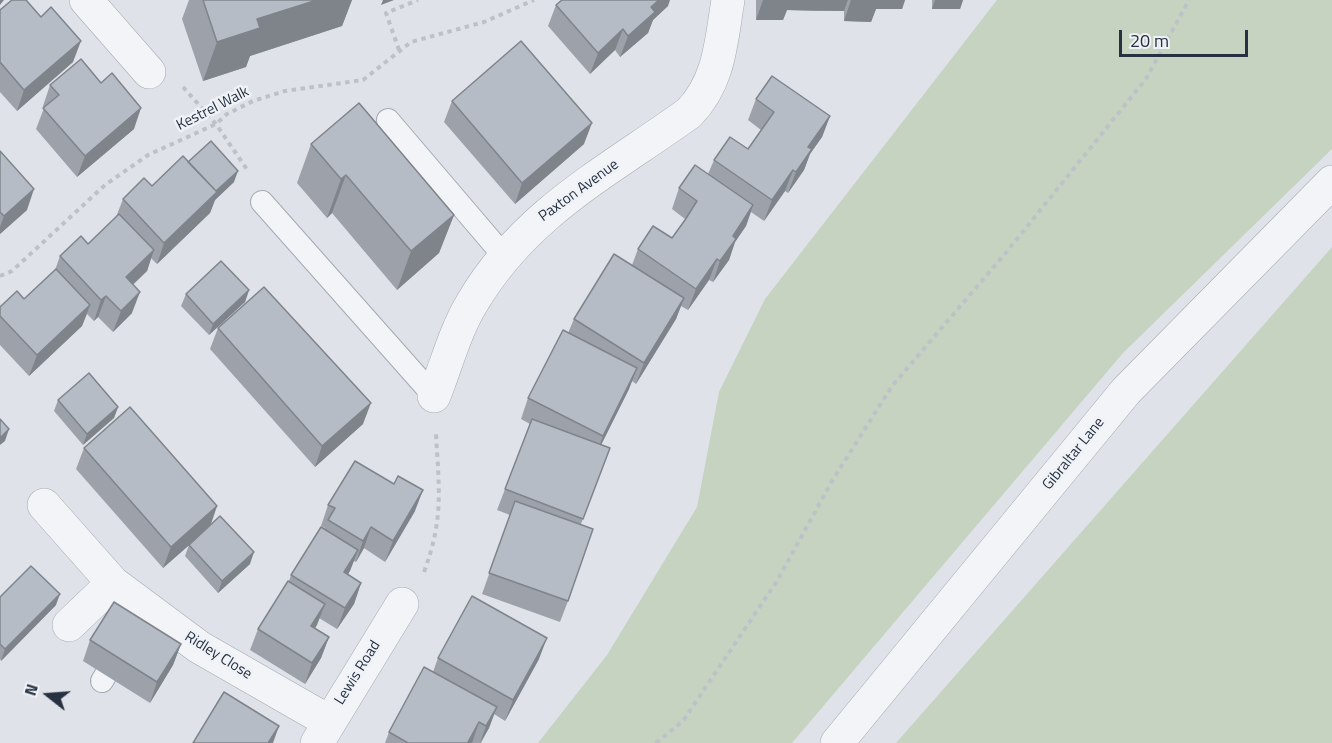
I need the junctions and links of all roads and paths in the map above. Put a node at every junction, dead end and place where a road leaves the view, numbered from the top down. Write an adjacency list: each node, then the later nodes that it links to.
1 (86, 0): 7 (street)
2 (418, 0): 6 (path)
3 (534, 0): 6 (path, Kestrel Walk)
4 (728, 0): 12 (street, Paxton Avenue)
5 (1189, 0): 22 (path)
6 (399, 50): 9 (path, Kestrel Walk)
7 (164, 77): 9 (path)
8 (388, 120): 12 (lane)
9 (216, 124): 11 (path); 13 (path, Kestrel Walk)
10 (1332, 182): 23 (street, Gibraltar Lane)
11 (262, 202): 14 (lane)
12 (504, 256): 14 (street, Paxton Avenue)
13 (0, 276)
14 (434, 396): 17 (path)
15 (44, 505): 16 (street, Ridley Close)
16 (113, 583): 18 (street, Ridley Close); 19 (street)
17 (402, 604): 21 (street, Lewis Road)
18 (138, 624): 20 (lane); 21 (street, Ridley Close)
19 (69, 625)
20 (102, 681)
21 (322, 732)
22 (656, 743)
23 (837, 743)

